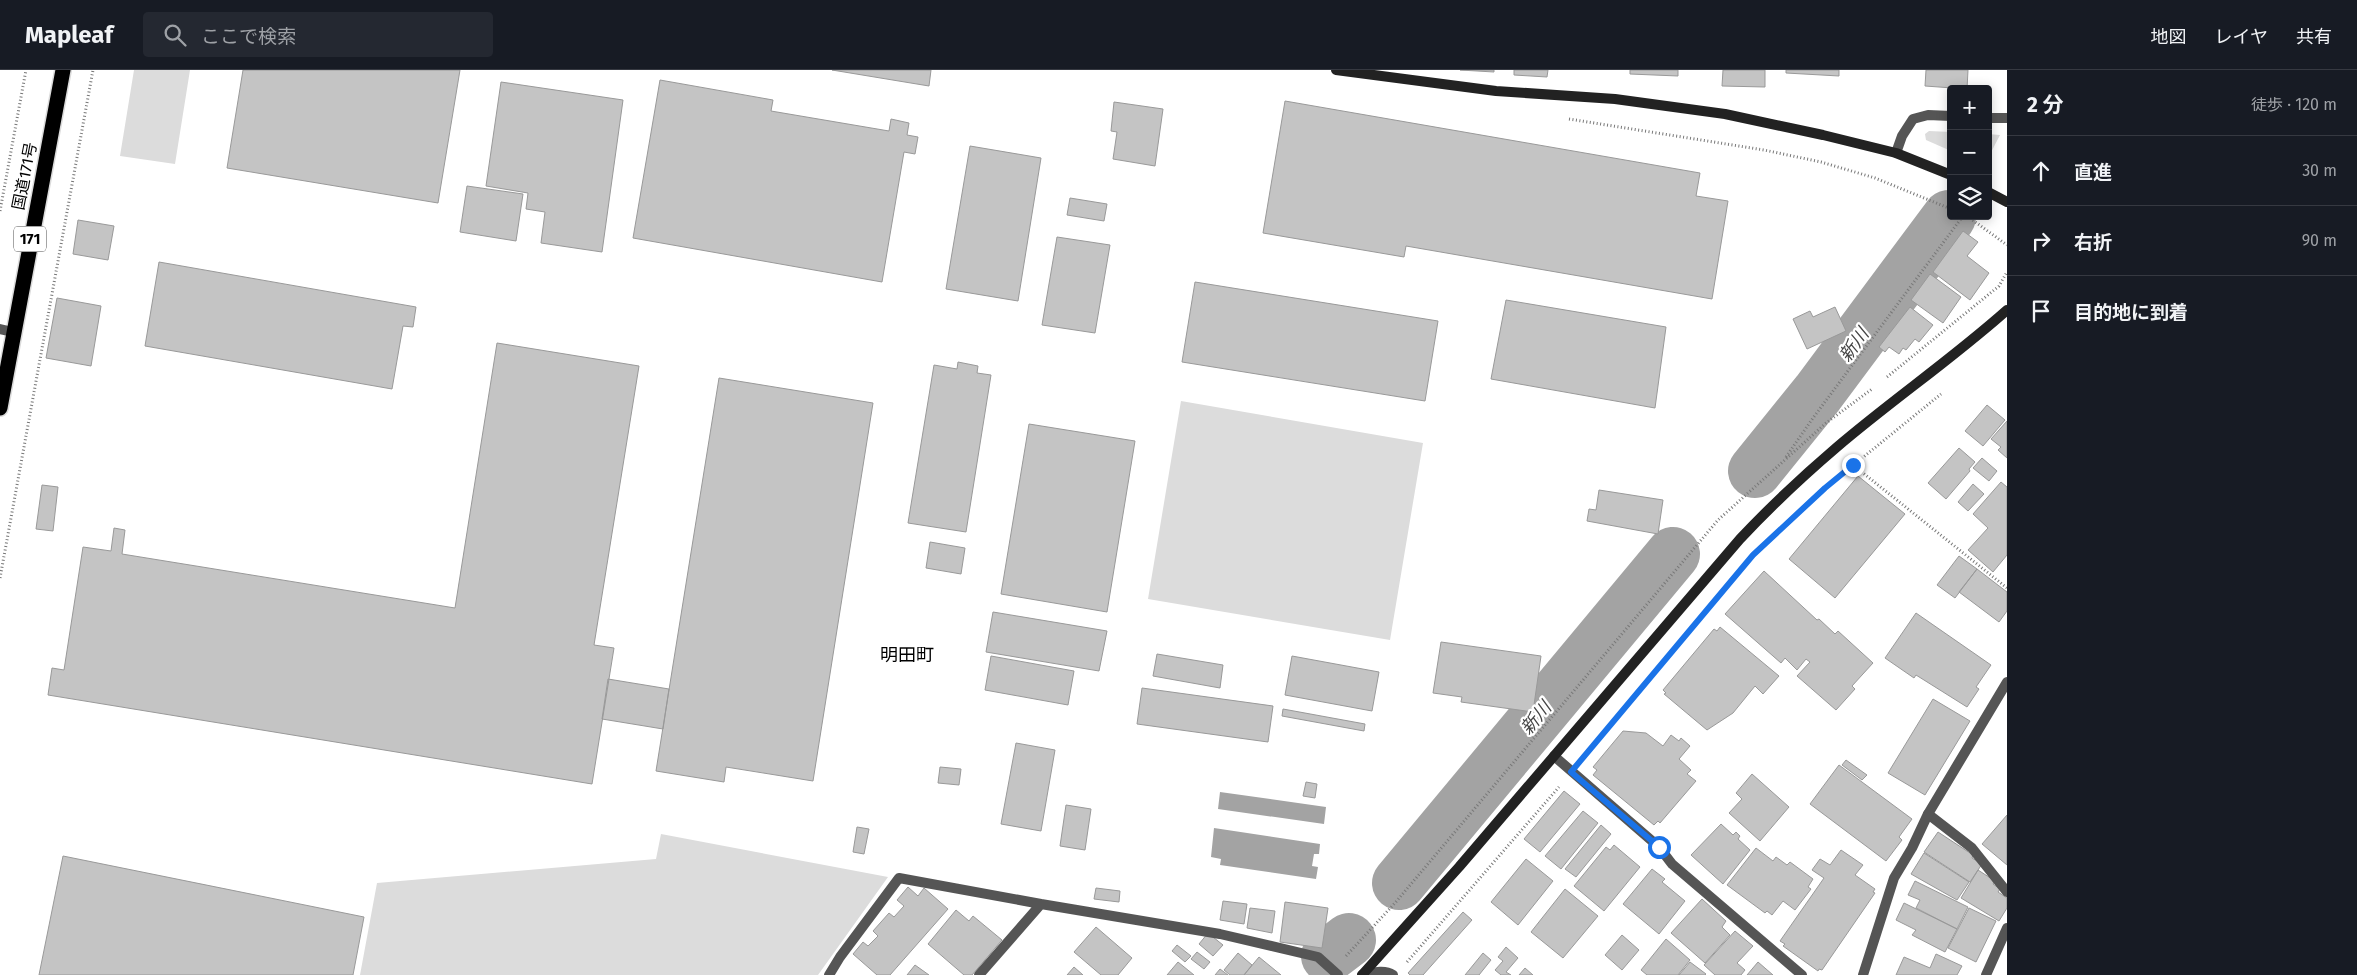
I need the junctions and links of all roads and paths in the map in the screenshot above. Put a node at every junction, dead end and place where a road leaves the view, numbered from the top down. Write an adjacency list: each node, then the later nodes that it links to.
1 (26, 70): 14 (path)
2 (63, 70): 19 (highway, 国道171号 / 171)
3 (93, 70): 25 (path)
4 (1336, 70): 9 (street)
5 (1947, 116): 9 (street)
6 (1564, 118): 13 (path)
7 (1992, 118): 8 (street)
8 (2007, 118)
9 (1896, 153): 10 (street)
10 (1947, 173)
11 (1992, 194): 12 (street)
12 (2007, 202)
13 (1947, 207)
14 (0, 211)
15 (1962, 220): 22 (path)
16 (1971, 220): 17 (path)
17 (2007, 245)
18 (2007, 310): 29 (street)
19 (7, 330): 21 (highway, 国道171号 / 171)
20 (1945, 390): 23 (path)
21 (0, 408)
22 (1783, 462)
23 (1853, 465): 24 (path); 26 (path)
24 (1825, 488)
25 (0, 578)
26 (2007, 588)
27 (2007, 682): 31 (street)
28 (1615, 720): 30 (path)
29 (1554, 756): 30 (street); 39 (street)
30 (1571, 772): 35 (path); 41 (street)
31 (1928, 814): 32 (street); 42 (street)
32 (2007, 892)
33 (1041, 904): 36 (street); 37 (street); 38 (street)
34 (2007, 928): 43 (street)
35 (1402, 968)
36 (829, 975)
37 (979, 975)
38 (1338, 975)
39 (1362, 975): 40 (street)
40 (1393, 975)
41 (1802, 975)
42 (1862, 975)
43 (1986, 975)

